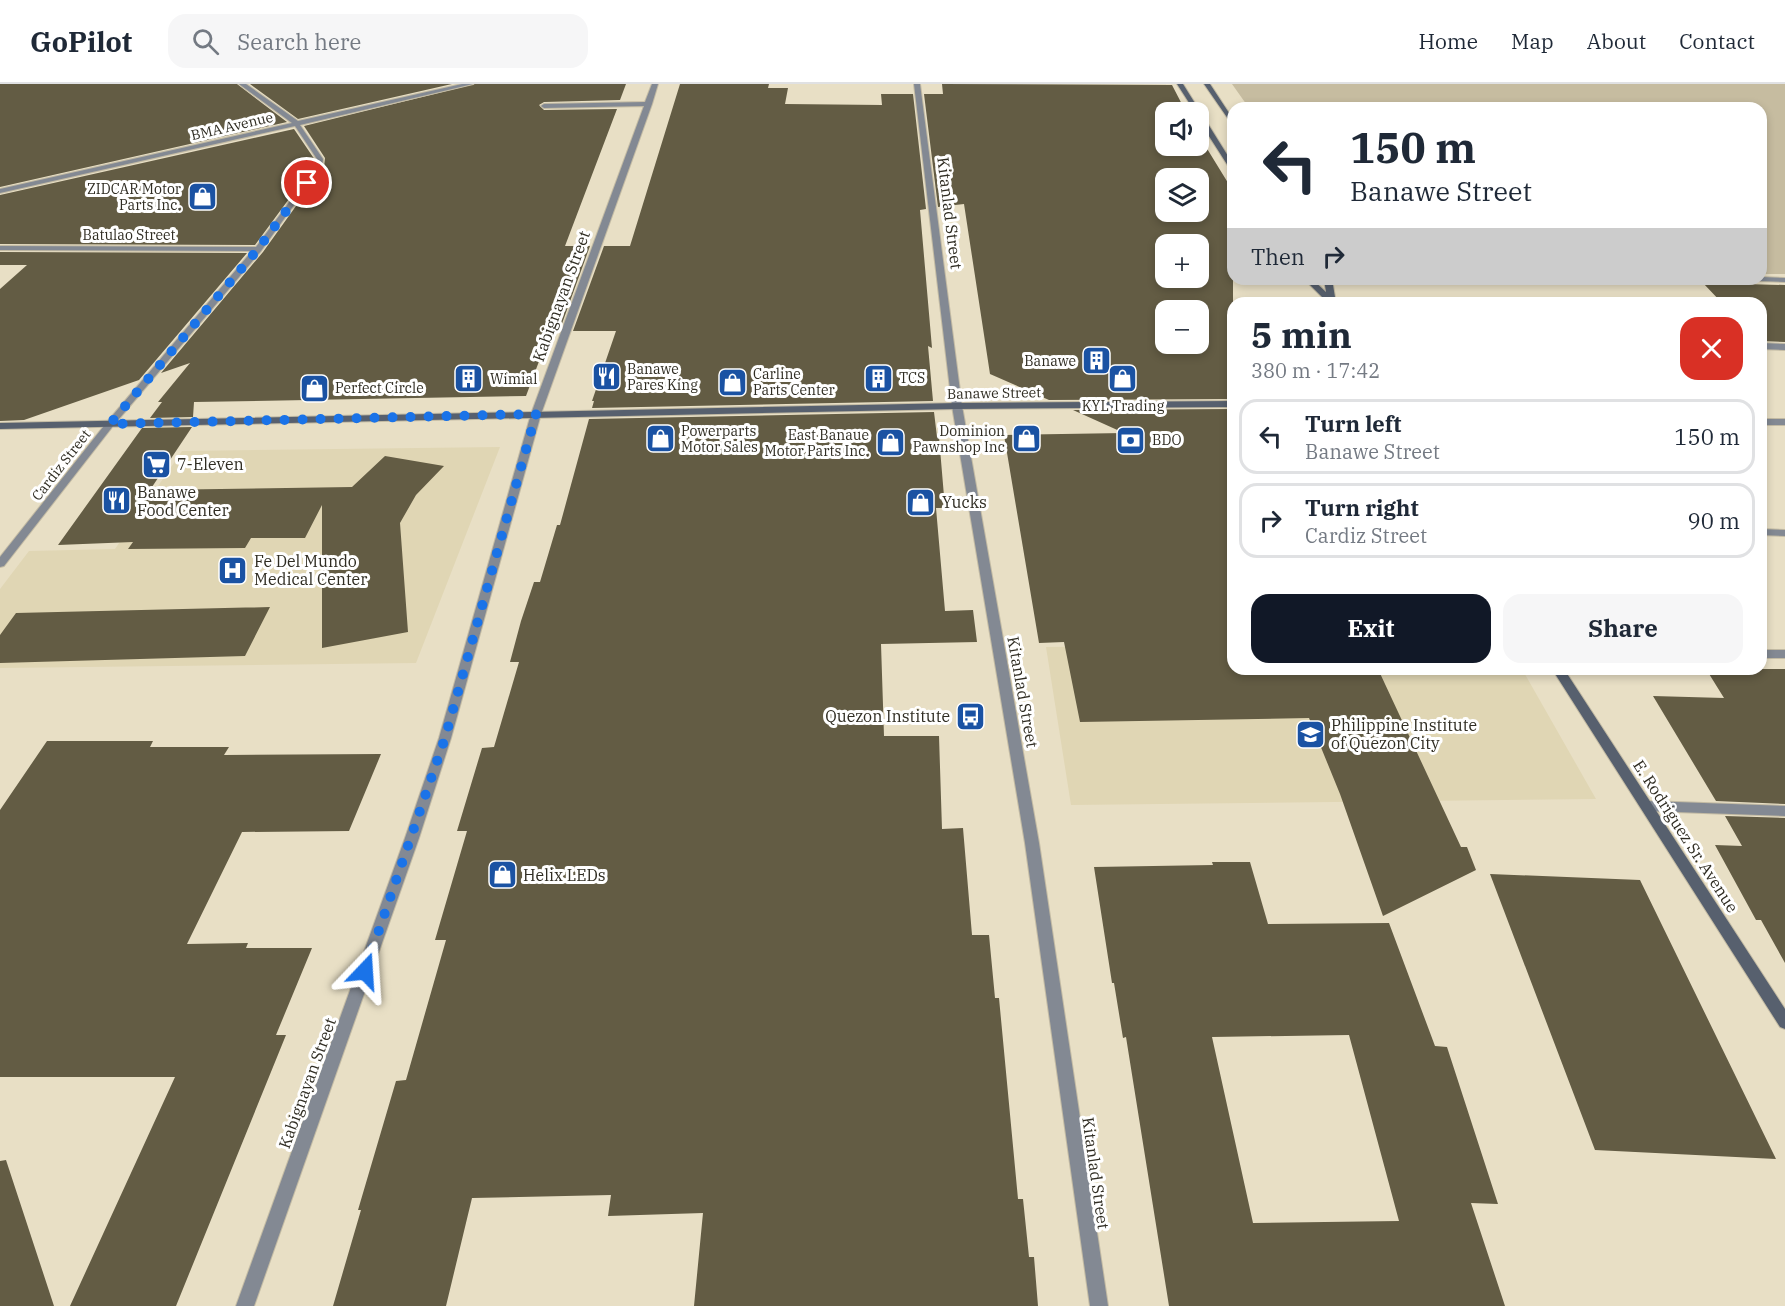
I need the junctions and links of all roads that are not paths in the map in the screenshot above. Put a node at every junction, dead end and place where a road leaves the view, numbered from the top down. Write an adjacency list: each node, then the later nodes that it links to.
1 (242, 84): 11 (street, Cardiz Street)
2 (470, 84): 11 (street, BMA Avenue)
3 (655, 84): 8 (street, Kabignayan Street)
4 (917, 84): 24 (street, Kitanlad Street)
5 (1180, 84): 7 (main road)
6 (1207, 84): 10 (main road)
7 (1191, 102)
8 (649, 104): 9 (street); 25 (street, Kabignayan Street)
9 (544, 106)
10 (1227, 115)
11 (296, 123): 14 (street, BMA Avenue); 16 (street, Cardiz Street)
12 (1209, 131): 13 (main road)
13 (1227, 159)
14 (0, 190)
15 (0, 248): 16 (street, Batulao Street)
16 (258, 249): 28 (street, Cardiz Street)
17 (1767, 279): 18 (street)
18 (1785, 280)
19 (1314, 285): 20 (main road)
20 (1327, 297)
21 (1767, 346): 22 (street)
22 (1785, 347)
23 (1227, 404): 24 (main road, Banawe Street)
24 (957, 406): 25 (main road, Banawe Street); 41 (street, Kitanlad Street)
25 (536, 414): 28 (main road, Banawe Street); 40 (street, Kabignayan Street)
26 (1767, 422): 27 (street)
27 (1785, 422)
28 (110, 424): 29 (main road, Banawe Street); 32 (street, Cardiz Street)
29 (0, 426)
30 (1767, 532): 31 (street)
31 (1785, 533)
32 (0, 564)
33 (1767, 654): 34 (street)
34 (1785, 654)
35 (1562, 675): 36 (main road, E. Rodriguez Sr. Avenue)
36 (1648, 806): 37 (street); 38 (main road, E. Rodriguez Sr. Avenue)
37 (1785, 811)
38 (1780, 1006): 39 (main road, E. Rodriguez Sr. Avenue)
39 (1785, 1022)
40 (245, 1306)
41 (1099, 1306)

